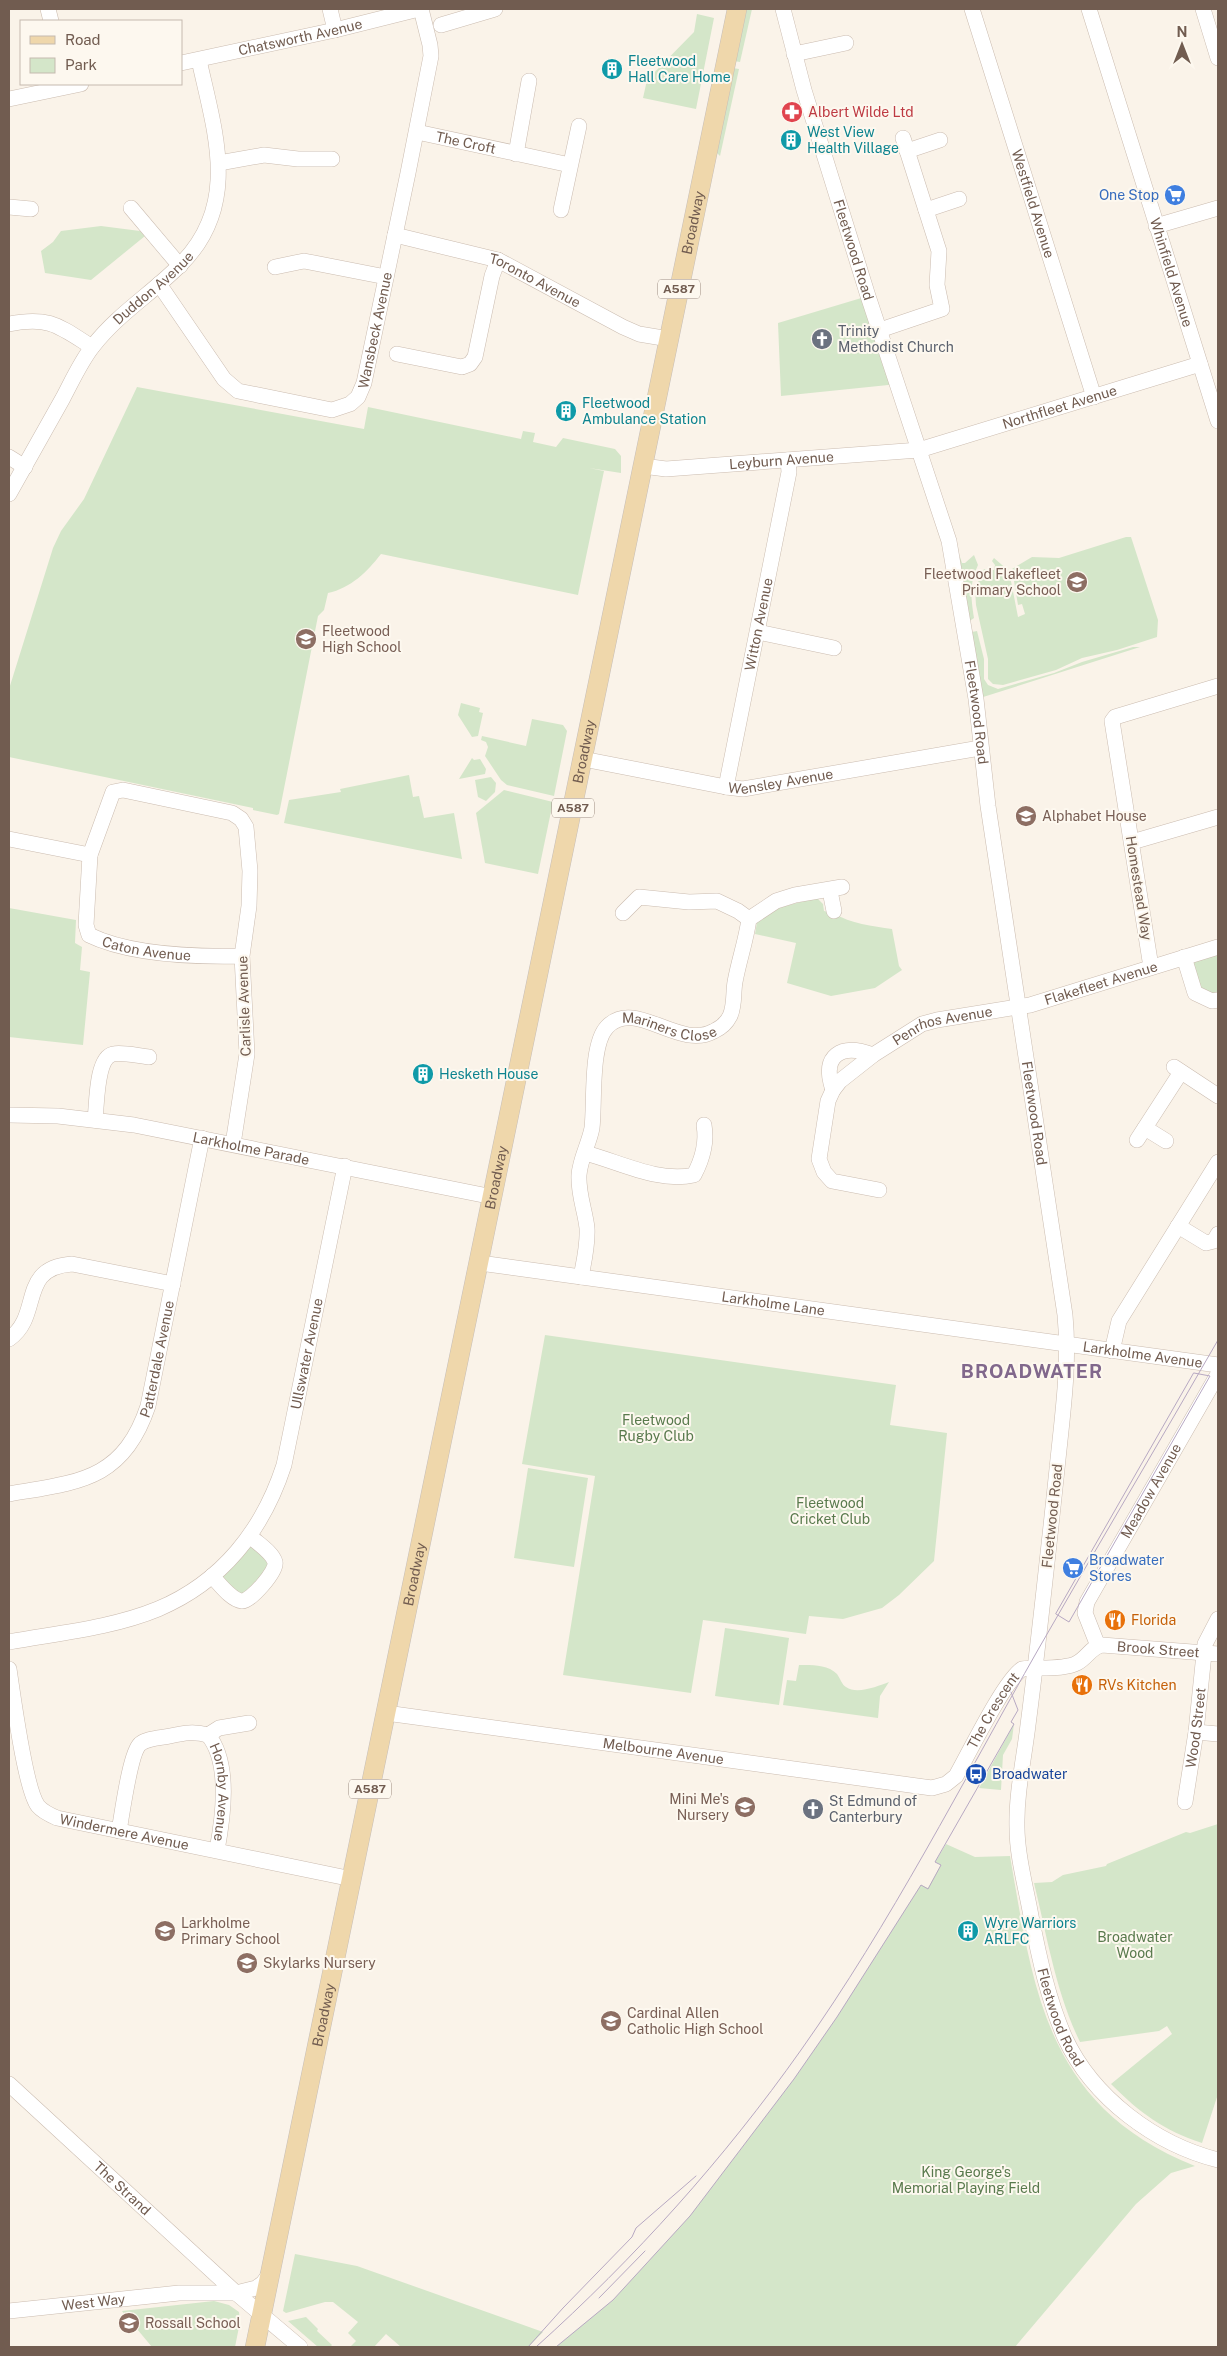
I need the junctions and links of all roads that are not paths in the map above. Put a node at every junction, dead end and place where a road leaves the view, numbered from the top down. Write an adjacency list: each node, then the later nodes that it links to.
1 (330, 9): 10 (street)
2 (420, 9): 10 (street, Chatsworth Avenue); 20 (street, Wansbeck Avenue)
3 (492, 9): 9 (street)
4 (733, 9): 42 (main road, Broadway / A587)
5 (782, 9): 12 (street, Fleetwood Road)
6 (972, 9): 46 (street, Westfield Avenue)
7 (1089, 9): 33 (street, Whinfield Avenue)
8 (1203, 9): 13 (street)
9 (441, 25)
10 (335, 30): 14 (street, Chatsworth Avenue)
11 (846, 43): 12 (street)
12 (794, 54): 41 (street, Fleetwood Road)
13 (1218, 58)
14 (199, 60): 15 (street, Chatsworth Avenue); 24 (street, Duddon Avenue)
15 (182, 63)
16 (529, 81): 22 (street, The Croft)
17 (65, 85): 18 (street)
18 (9, 99)
19 (579, 126): 25 (street)
20 (417, 132): 22 (street, The Croft); 34 (street, Wansbeck Avenue)
21 (940, 140): 32 (street)
22 (516, 154): 25 (street, The Croft)
23 (332, 159): 24 (street)
24 (219, 163): 36 (street, Duddon Avenue)
25 (570, 165): 31 (street)
26 (959, 199): 32 (street)
27 (9, 207): 30 (street)
28 (131, 208): 36 (street)
29 (1218, 208): 33 (street)
30 (31, 209)
31 (561, 210)
32 (926, 210): 41 (street)
33 (1156, 226): 45 (street, Whinfield Avenue)
34 (395, 235): 35 (street, Toronto Avenue); 38 (street, Wansbeck Avenue)
35 (498, 260): 42 (street, Toronto Avenue); 44 (street)
36 (180, 266): 39 (street, Duddon Avenue)
37 (275, 267): 38 (street)
38 (386, 277): 39 (street, Wansbeck Avenue)
39 (159, 284): 43 (street, Duddon Avenue)
40 (9, 324): 43 (street)
41 (880, 330): 48 (street, Fleetwood Road)
42 (669, 339): 51 (main road, Broadway / A587)
43 (92, 347): 52 (street, Duddon Avenue)
44 (396, 354)
45 (1200, 364): 46 (street, Northfleet Avenue); 47 (street, Whinfield Avenue)
46 (1094, 397): 48 (street, Northfleet Avenue)
47 (1218, 421)
48 (919, 450): 50 (street, Leyburn Avenue); 57 (street, Fleetwood Road)
49 (9, 457): 52 (street)
50 (788, 460): 51 (street, Leyburn Avenue); 54 (street, Witton Avenue)
51 (643, 466): 58 (main road, Broadway / A587)
52 (24, 467): 53 (street, Duddon Avenue)
53 (9, 494)
54 (758, 632): 55 (street); 59 (street, Witton Avenue)
55 (834, 648)
56 (1218, 686): 63 (street, Homestead Way)
57 (980, 748): 59 (street, Wensley Avenue); 73 (street, Fleetwood Road)
58 (583, 759): 59 (street, Wensley Avenue); 89 (main road, Broadway / A587)
59 (726, 787)
60 (1218, 817): 63 (street)
61 (248, 837): 64 (street, Caton Avenue); 69 (street, Carlisle Avenue)
62 (9, 839): 64 (street)
63 (1132, 842): 71 (street, Homestead Way)
64 (90, 856): 69 (street, Caton Avenue)
65 (834, 910): 67 (street)
66 (623, 913): 67 (street)
67 (749, 919): 84 (street, Mariners Close)
68 (1218, 947): 70 (street, Flakefleet Avenue)
69 (242, 956): 83 (street, Carlisle Avenue)
70 (1184, 957): 71 (street, Flakefleet Avenue); 72 (street)
71 (1152, 967): 73 (street, Flakefleet Avenue)
72 (1218, 1000)
73 (1018, 1007): 74 (street, Penrhos Avenue); 96 (street, Fleetwood Road)
74 (872, 1055): 76 (street, Penrhos Avenue); 76 (street, Penrhos Avenue)
75 (149, 1057): 79 (street)
76 (833, 1090): 88 (street, Penrhos Avenue)
77 (1218, 1096): 82 (street)
78 (9, 1114): 79 (street, Larkholme Parade)
79 (95, 1120): 81 (street, Larkholme Parade)
80 (704, 1125): 84 (street)
81 (202, 1138): 83 (street, Larkholme Parade); 94 (street, Patterdale Avenue)
82 (1166, 1141)
83 (232, 1144): 86 (street, Larkholme Parade)
84 (585, 1153): 93 (street, Mariners Close)
85 (1218, 1162): 87 (street)
86 (345, 1166): 89 (street, Larkholme Parade); 101 (street, Ullswater Avenue)
87 (1212, 1185): 90 (street)
88 (879, 1190)
89 (493, 1197): 92 (main road, Broadway / A587)
90 (1178, 1226): 91 (street); 97 (street)
91 (1218, 1234)
92 (480, 1263): 93 (street, Larkholme Lane); 110 (main road, Broadway / A587)
93 (581, 1277): 96 (street, Larkholme Lane)
94 (173, 1284): 95 (street); 100 (street, Patterdale Avenue)
95 (9, 1339)
96 (1068, 1345): 97 (street, Larkholme Avenue); 108 (street, Fleetwood Road)
97 (1112, 1351): 98 (street, Larkholme Avenue)
98 (1218, 1365)
99 (1218, 1374): 103 (street, Meadow Avenue)
100 (9, 1494)
101 (250, 1536): 102 (street, Ullswater Avenue); 102 (street)
102 (212, 1576): 105 (street, Ullswater Avenue)
103 (1085, 1608): 106 (street, Brook Street)
104 (1218, 1619): 107 (street, Wood Street)
105 (9, 1642)
106 (1098, 1646): 107 (street, Brook Street); 108 (street, Brook Street)
107 (1211, 1653): 112 (street, Wood Street)
108 (1035, 1668): 115 (street, The Crescent); 121 (street, Fleetwood Road)
109 (9, 1669): 117 (street, Windermere Avenue)
110 (386, 1713): 115 (street, Melbourne Avenue); 119 (main road, Broadway / A587)
111 (249, 1723): 114 (street)
112 (1196, 1732): 113 (street); 116 (street, Wood Street)
113 (1218, 1734)
114 (208, 1735): 117 (street); 118 (street, Hornby Avenue)
115 (940, 1787)
116 (1185, 1802)
117 (119, 1831): 118 (street, Windermere Avenue)
118 (217, 1850): 119 (street, Windermere Avenue)
119 (352, 1878): 123 (main road, Broadway / A587)
120 (9, 2084): 122 (street, The Strand)
121 (1218, 2160)
122 (214, 2272): 124 (street, The Strand); 125 (street, West Way)
123 (272, 2272): 124 (street); 127 (main road, Broadway / A587)
124 (236, 2292): 125 (street, West Way); 127 (street, The Strand)
125 (179, 2293): 126 (street, West Way)
126 (9, 2311)
127 (262, 2314): 128 (main road, Broadway / A587); 129 (street, The Strand)
128 (255, 2347)
129 (300, 2347)

